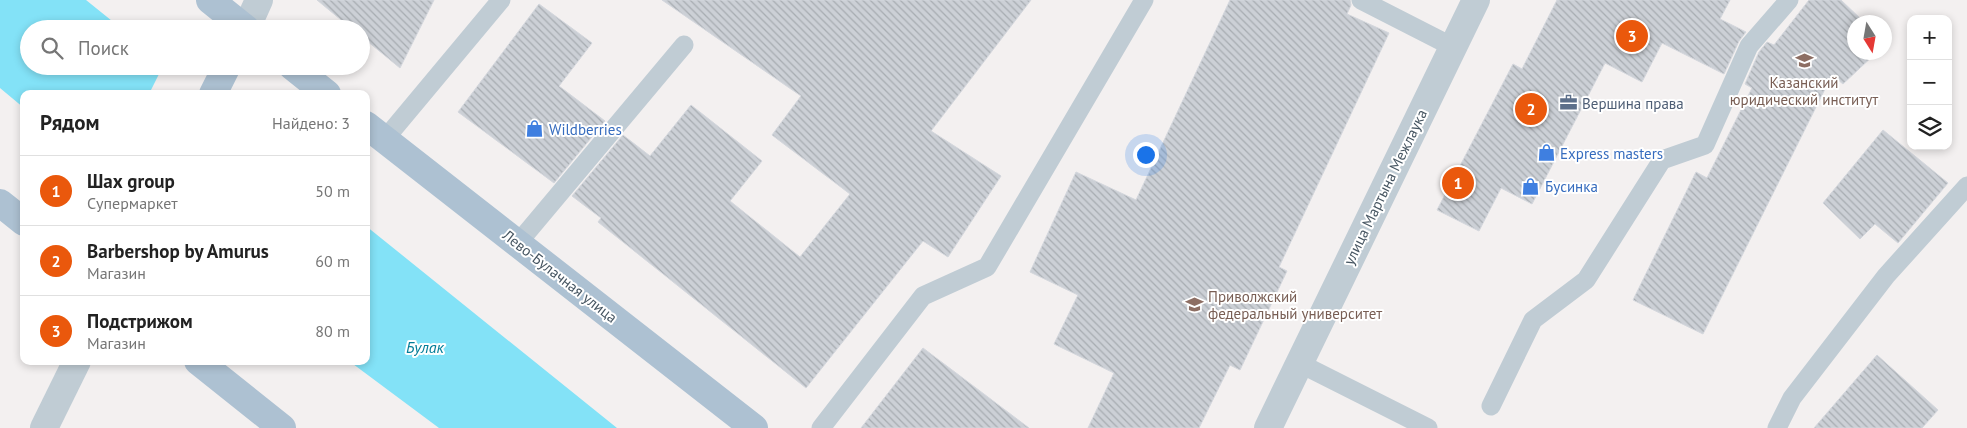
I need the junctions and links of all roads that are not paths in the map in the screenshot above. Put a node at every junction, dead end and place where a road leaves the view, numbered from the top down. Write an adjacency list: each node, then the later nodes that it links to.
1 (210, 0): 8 (main road)
2 (259, 0): 9 (street)
3 (500, 0): 16 (lane)
4 (1144, 0): 28 (lane)
5 (1361, 0): 11 (lane)
6 (1476, 0): 11 (street, улица Мартына Межлаука)
7 (1789, 0): 24 (lane)
8 (235, 20)
9 (250, 20)
10 (684, 45): 20 (lane)
11 (1453, 47): 21 (street, улица Мартына Межлаука)
12 (222, 75): 14 (main road)
13 (303, 75): 15 (main road)
14 (215, 90)
15 (322, 90)
16 (375, 132): 20 (main road, Лево-Булачная улица)
17 (1967, 186): 31 (lane)
18 (0, 203): 19 (main road)
19 (20, 219)
20 (518, 243): 27 (main road, Лево-Булачная улица)
21 (1299, 363): 29 (street, улица Мартына Межлаука); 30 (lane)
22 (75, 365): 25 (street)
23 (203, 365): 26 (main road)
24 (1491, 406)
25 (44, 428)
26 (282, 428)
27 (754, 428)
28 (821, 428)
29 (1268, 428)
30 (1428, 428)
31 (1777, 428)

